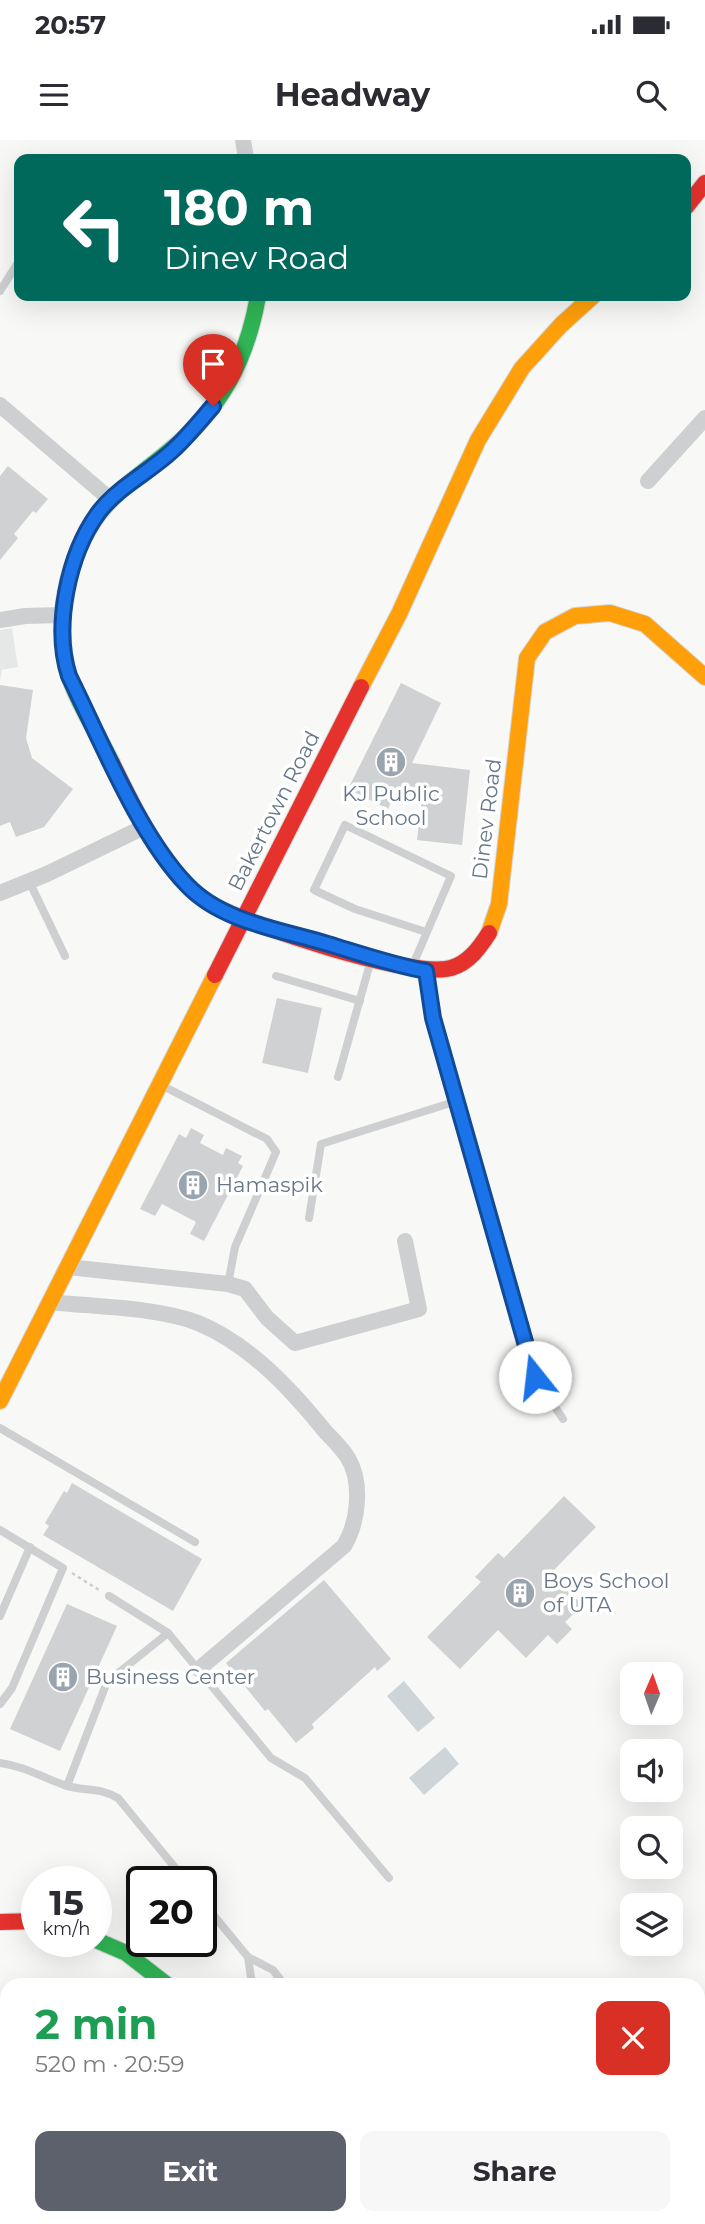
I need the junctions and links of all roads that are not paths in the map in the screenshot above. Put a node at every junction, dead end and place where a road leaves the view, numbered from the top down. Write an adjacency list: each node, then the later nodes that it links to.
1 (705, 183): 2 (street)
2 (691, 201)
3 (14, 269): 4 (lane)
4 (0, 291)
5 (257, 301): 10 (street, Dinev Road)
6 (588, 301): 17 (street, Bakertown Road)
7 (0, 405): 10 (street)
8 (705, 418): 9 (street)
9 (648, 481)
10 (111, 500): 11 (street, Dinev Road)
11 (62, 615): 12 (street); 14 (street, Dinev Road)
12 (0, 620)
13 (705, 677): 21 (street, Dinev Road)
14 (144, 827): 15 (street); 17 (street, Dinev Road)
15 (29, 881): 16 (street); 19 (lane)
16 (0, 893)
17 (243, 919): 20 (street, Dinev Road); 25 (street, Bakertown Road)
18 (426, 932): 18 (lane); 21 (lane)
19 (65, 956)
20 (372, 957): 21 (street, Dinev Road); 23 (lane)
21 (419, 970): 26 (lane)
22 (276, 976): 23 (lane)
23 (359, 1001): 24 (lane)
24 (338, 1077)
25 (161, 1085): 29 (street, Bakertown Road); 30 (lane)
26 (457, 1101): 27 (lane); 33 (lane)
27 (309, 1218)
28 (405, 1241): 30 (street)
29 (68, 1267): 30 (street); 31 (street, Bakertown Road)
30 (228, 1284)
31 (50, 1302): 32 (street, Bakertown Road); 41 (street)
32 (0, 1401)
33 (563, 1419)
34 (0, 1428): 36 (lane)
35 (0, 1530): 37 (lane)
36 (195, 1542)
37 (30, 1548): 39 (lane); 42 (lane)
38 (109, 1596): 40 (lane)
39 (0, 1616)
40 (168, 1633): 41 (lane); 44 (lane)
41 (199, 1669): 46 (lane)
42 (0, 1704)
43 (0, 1763): 44 (lane)
44 (67, 1786): 45 (lane)
45 (174, 1866)
46 (389, 1878)
47 (217, 1919): 51 (lane)
48 (21, 1921): 49 (street)
49 (0, 1922)
50 (112, 1947): 52 (street)
51 (248, 1957): 53 (lane); 54 (lane)
52 (158, 1978)
53 (251, 1978)
54 (279, 1978)

